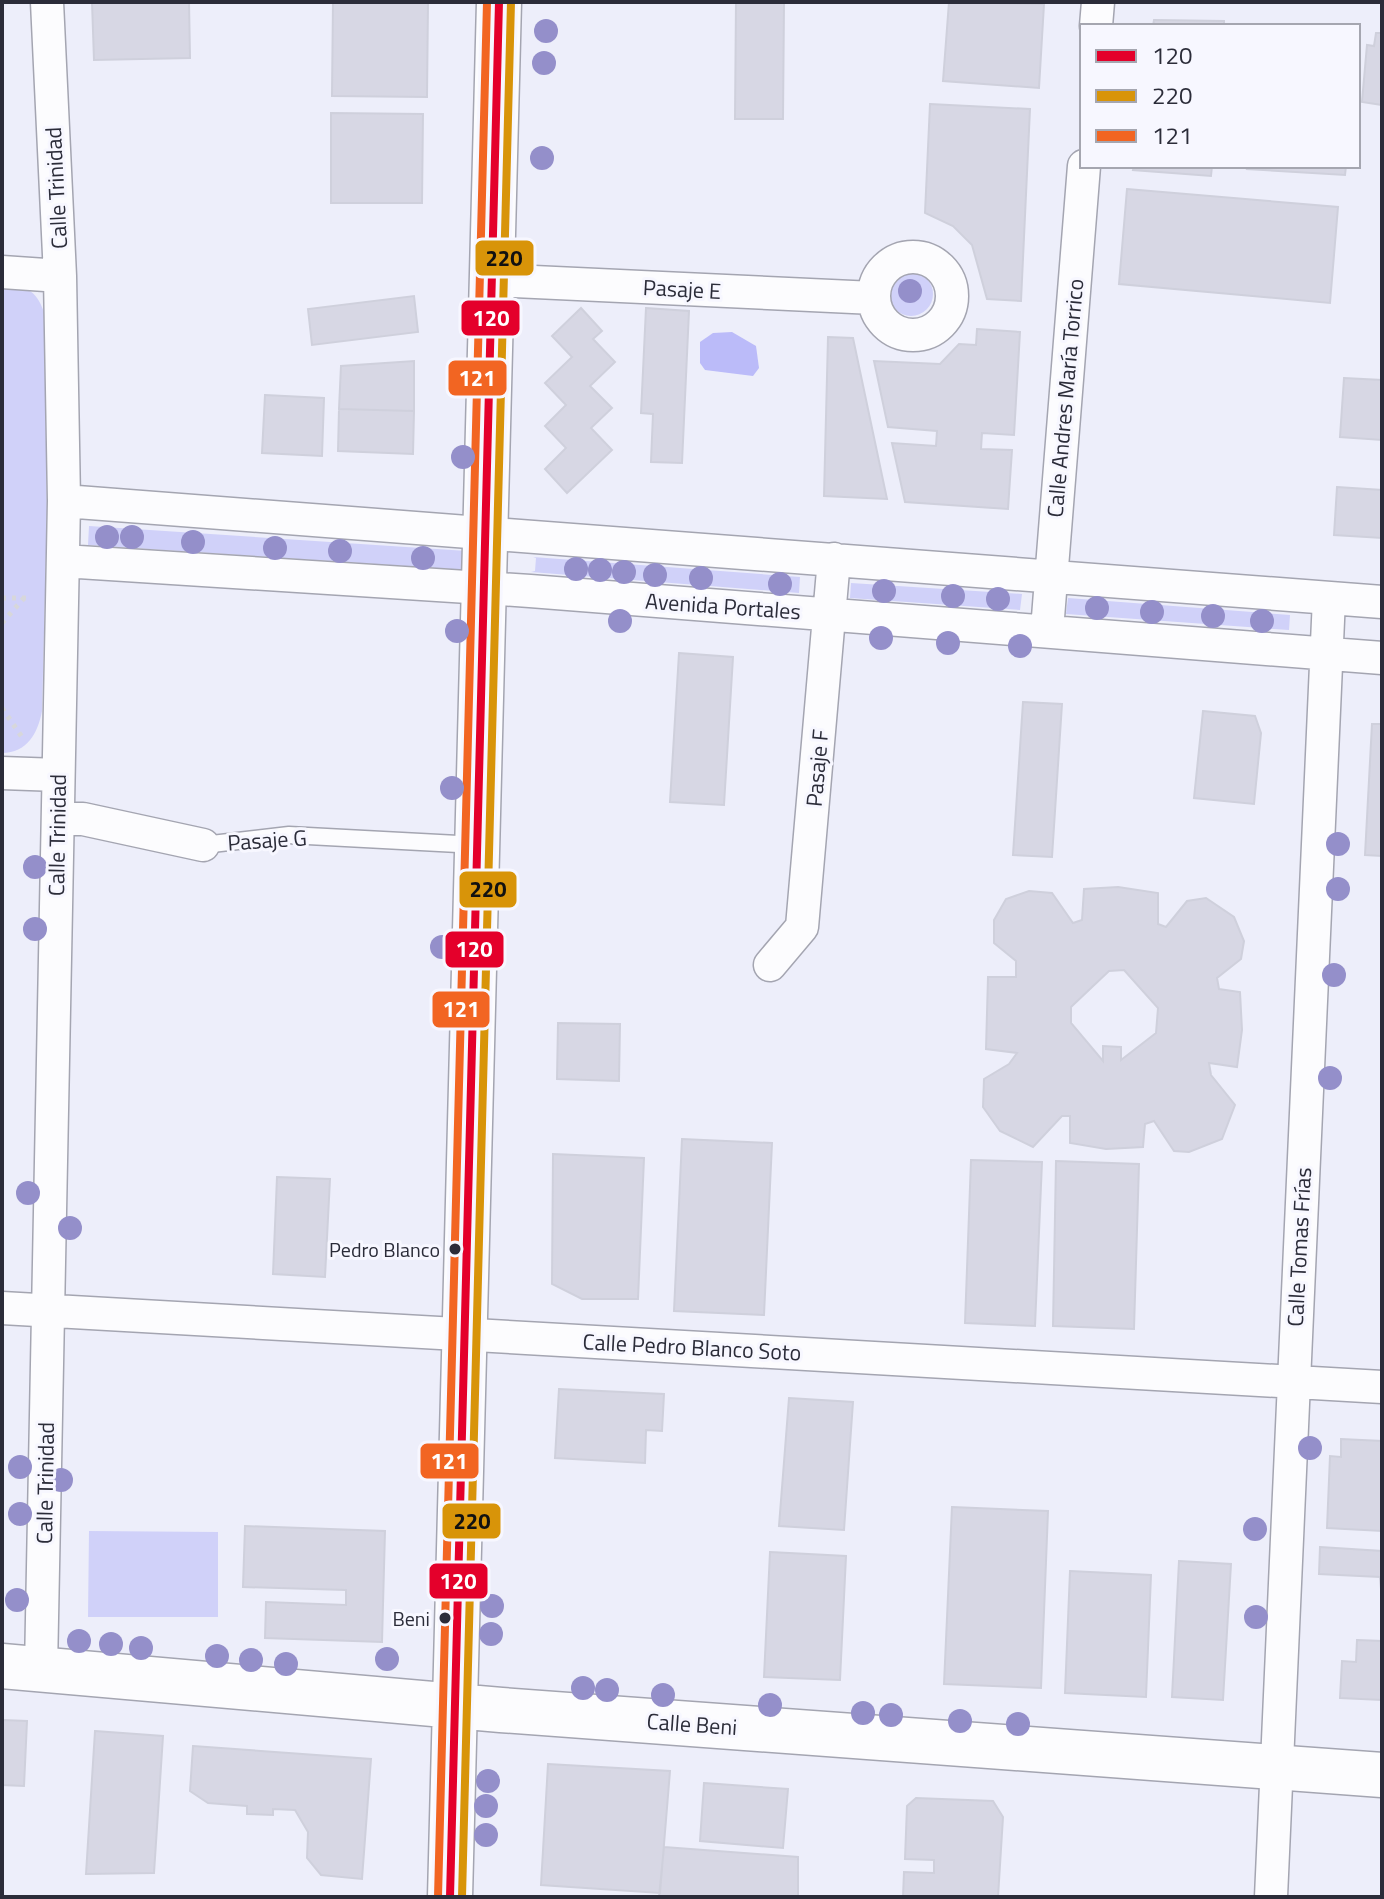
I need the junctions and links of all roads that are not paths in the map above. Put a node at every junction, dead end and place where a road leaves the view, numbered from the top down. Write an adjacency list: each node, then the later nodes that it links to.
1 (47, 2): 7 (street, Calle Trinidad)
2 (499, 2): 8 (main road)
3 (1098, 2): 4 (street)
4 (1096, 24)
5 (1084, 168): 14 (street, Calle Andres María Torrico)
6 (2, 272): 7 (street)
7 (60, 276): 10 (street, Calle Trinidad)
8 (491, 280): 9 (street, Pasaje E); 11 (main road)
9 (874, 298)
10 (64, 501): 11 (street); 13 (street, Calle Trinidad)
11 (487, 532): 12 (street); 15 (main road)
12 (834, 559): 14 (street); 18 (street, Pasaje F)
13 (63, 561): 15 (street, Avenida Portales); 23 (street, Calle Trinidad)
14 (1050, 576): 16 (street); 19 (street, Calle Andres María Torrico)
15 (486, 588): 18 (street, Avenida Portales); 26 (main road)
16 (1329, 598): 17 (street); 20 (street, Calle Tomas Frías)
17 (1382, 602)
18 (830, 614): 19 (street, Avenida Portales); 27 (street, Pasaje F)
19 (1047, 630): 20 (street, Avenida Portales)
20 (1326, 653): 21 (street, Avenida Portales); 31 (street, Calle Tomas Frías)
21 (1382, 658)
22 (2, 773): 23 (street)
23 (58, 775): 24 (street, Calle Trinidad)
24 (58, 819): 25 (street, Pasaje G); 29 (street, Calle Trinidad)
25 (203, 845): 26 (lane, Pasaje G)
26 (479, 845): 30 (main road)
27 (770, 965)
28 (2, 1308): 29 (street, Calle Pedro Blanco Soto)
29 (47, 1311): 30 (street, Calle Pedro Blanco Soto); 33 (street, Calle Trinidad)
30 (463, 1335): 31 (street, Calle Pedro Blanco Soto); 34 (main road)
31 (1293, 1381): 32 (street, Calle Pedro Blanco Soto); 35 (street, Calle Tomas Frías)
32 (1382, 1387)
33 (22, 1667): 34 (main road, Calle Beni)
34 (456, 1705): 35 (main road, Calle Beni); 37 (main road)
35 (1277, 1767): 36 (main road, Calle Beni); 38 (street, Calle Tomas Frías)
36 (1382, 1775)
37 (450, 1897)
38 (1271, 1897)

